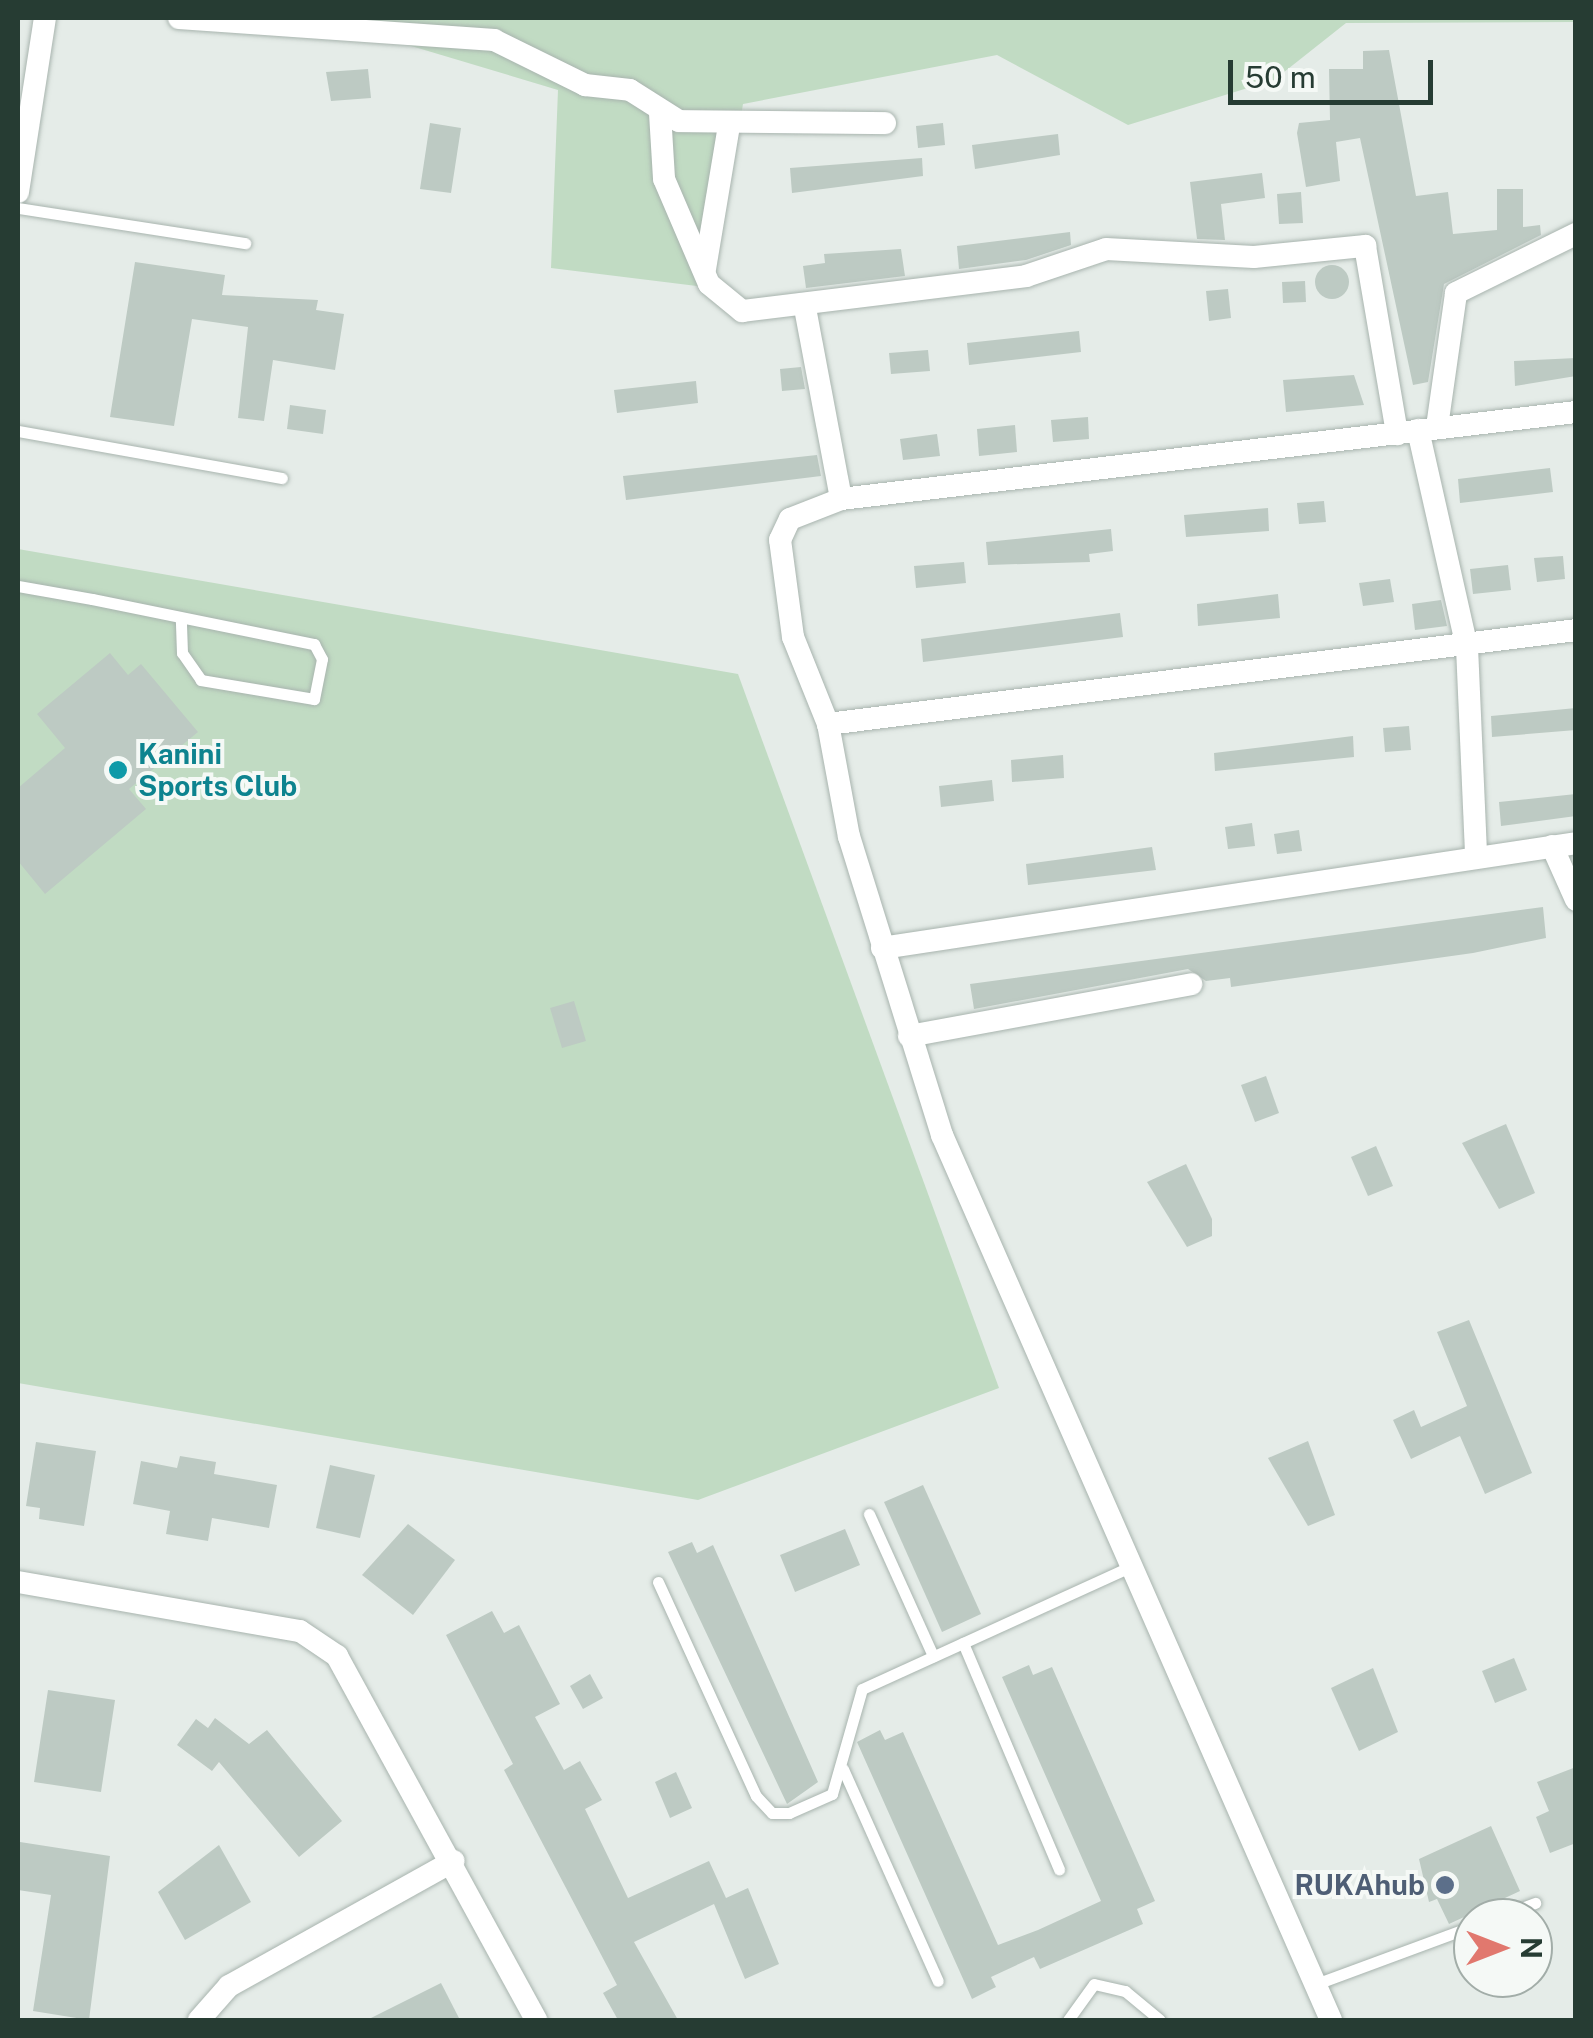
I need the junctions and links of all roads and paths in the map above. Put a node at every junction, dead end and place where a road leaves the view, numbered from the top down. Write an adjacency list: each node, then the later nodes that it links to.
1 (46, 18): 6 (street)
2 (179, 18): 3 (street)
3 (660, 113): 5 (street); 10 (street)
4 (885, 123): 5 (street)
5 (729, 125): 10 (street)
6 (18, 192)
7 (18, 208): 9 (lane)
8 (1576, 234): 13 (street)
9 (245, 243)
10 (704, 273): 11 (street)
11 (805, 308): 13 (street); 16 (street)
12 (1576, 412): 13 (street)
13 (1417, 430): 16 (street); 20 (street)
14 (18, 431): 15 (lane)
15 (282, 478)
16 (842, 498): 21 (street)
17 (18, 586): 18 (lane)
18 (180, 618): 18 (lane)
19 (1576, 630): 20 (street)
20 (1467, 647): 21 (street); 23 (street)
21 (828, 724): 25 (street)
22 (1564, 844): 23 (street); 24 (street)
23 (1476, 855): 25 (street)
24 (1576, 900)
25 (882, 948): 27 (street)
26 (1191, 984): 27 (street)
27 (909, 1036): 29 (street)
28 (869, 1514): 33 (lane)
29 (1128, 1568): 32 (lane); 39 (street)
30 (18, 1582): 35 (street)
31 (658, 1582): 34 (lane)
32 (963, 1643): 33 (lane); 36 (lane)
33 (933, 1656): 34 (lane)
34 (843, 1769): 38 (lane)
35 (454, 1862): 40 (street); 41 (street)
36 (1058, 1868)
37 (1453, 1933): 39 (lane)
38 (938, 1981)
39 (1316, 1984): 44 (street)
40 (199, 2020)
41 (536, 2020)
42 (1068, 2020): 43 (lane)
43 (1160, 2020)
44 (1331, 2020)

